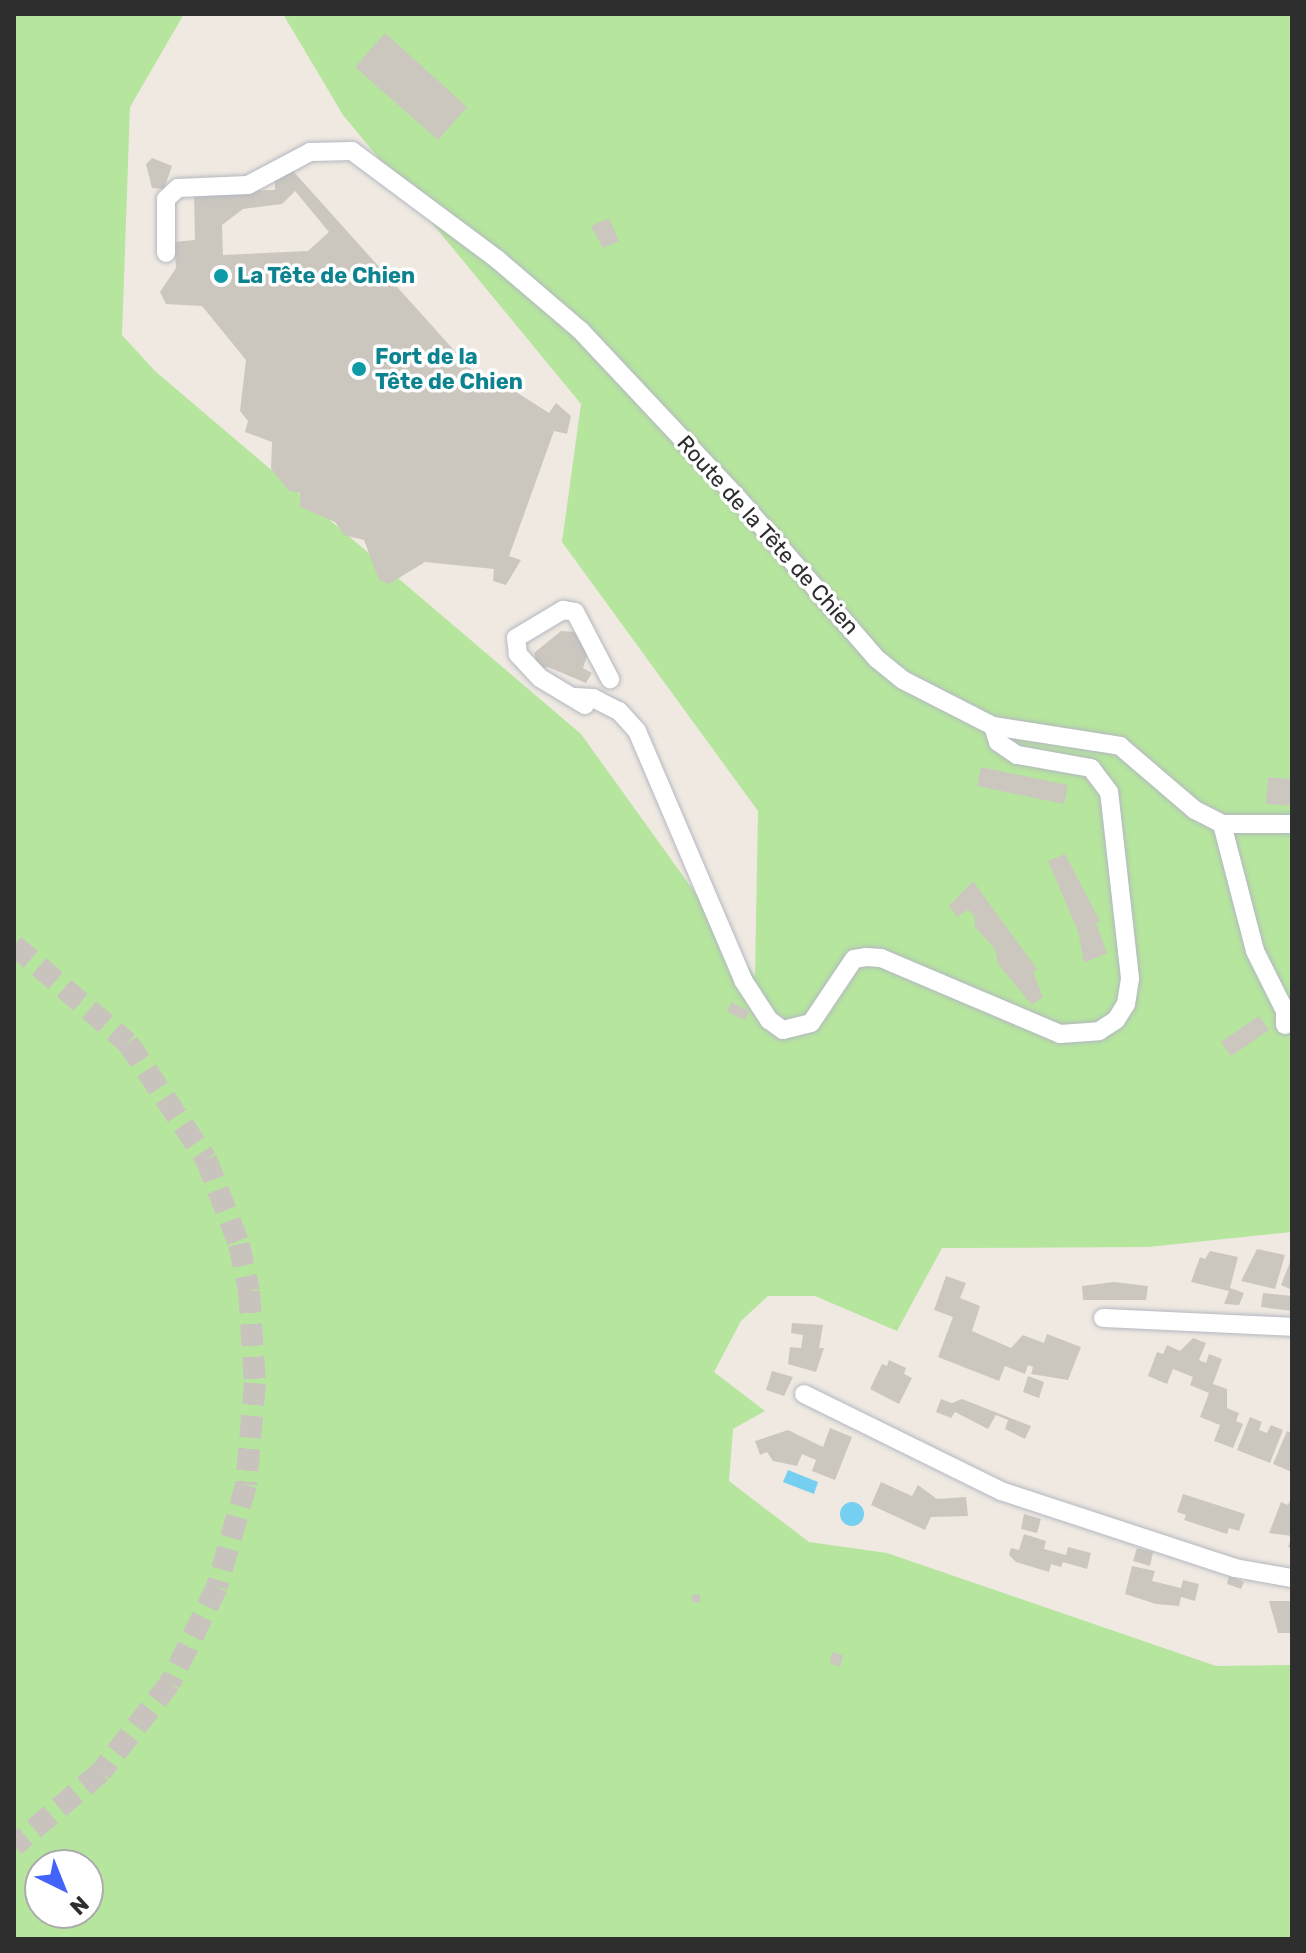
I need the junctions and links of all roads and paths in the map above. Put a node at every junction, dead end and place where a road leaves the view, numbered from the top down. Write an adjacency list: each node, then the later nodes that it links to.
1 (166, 253): 3 (street, Route de la Tête de Chien)
2 (610, 679): 3 (street)
3 (993, 726): 4 (street, Route de la Tête de Chien)
4 (1222, 824): 5 (street); 6 (street)
5 (1292, 824)
6 (1285, 1025)
7 (1103, 1318): 8 (street)
8 (1292, 1327)
9 (804, 1394): 10 (street)
10 (1292, 1578)

